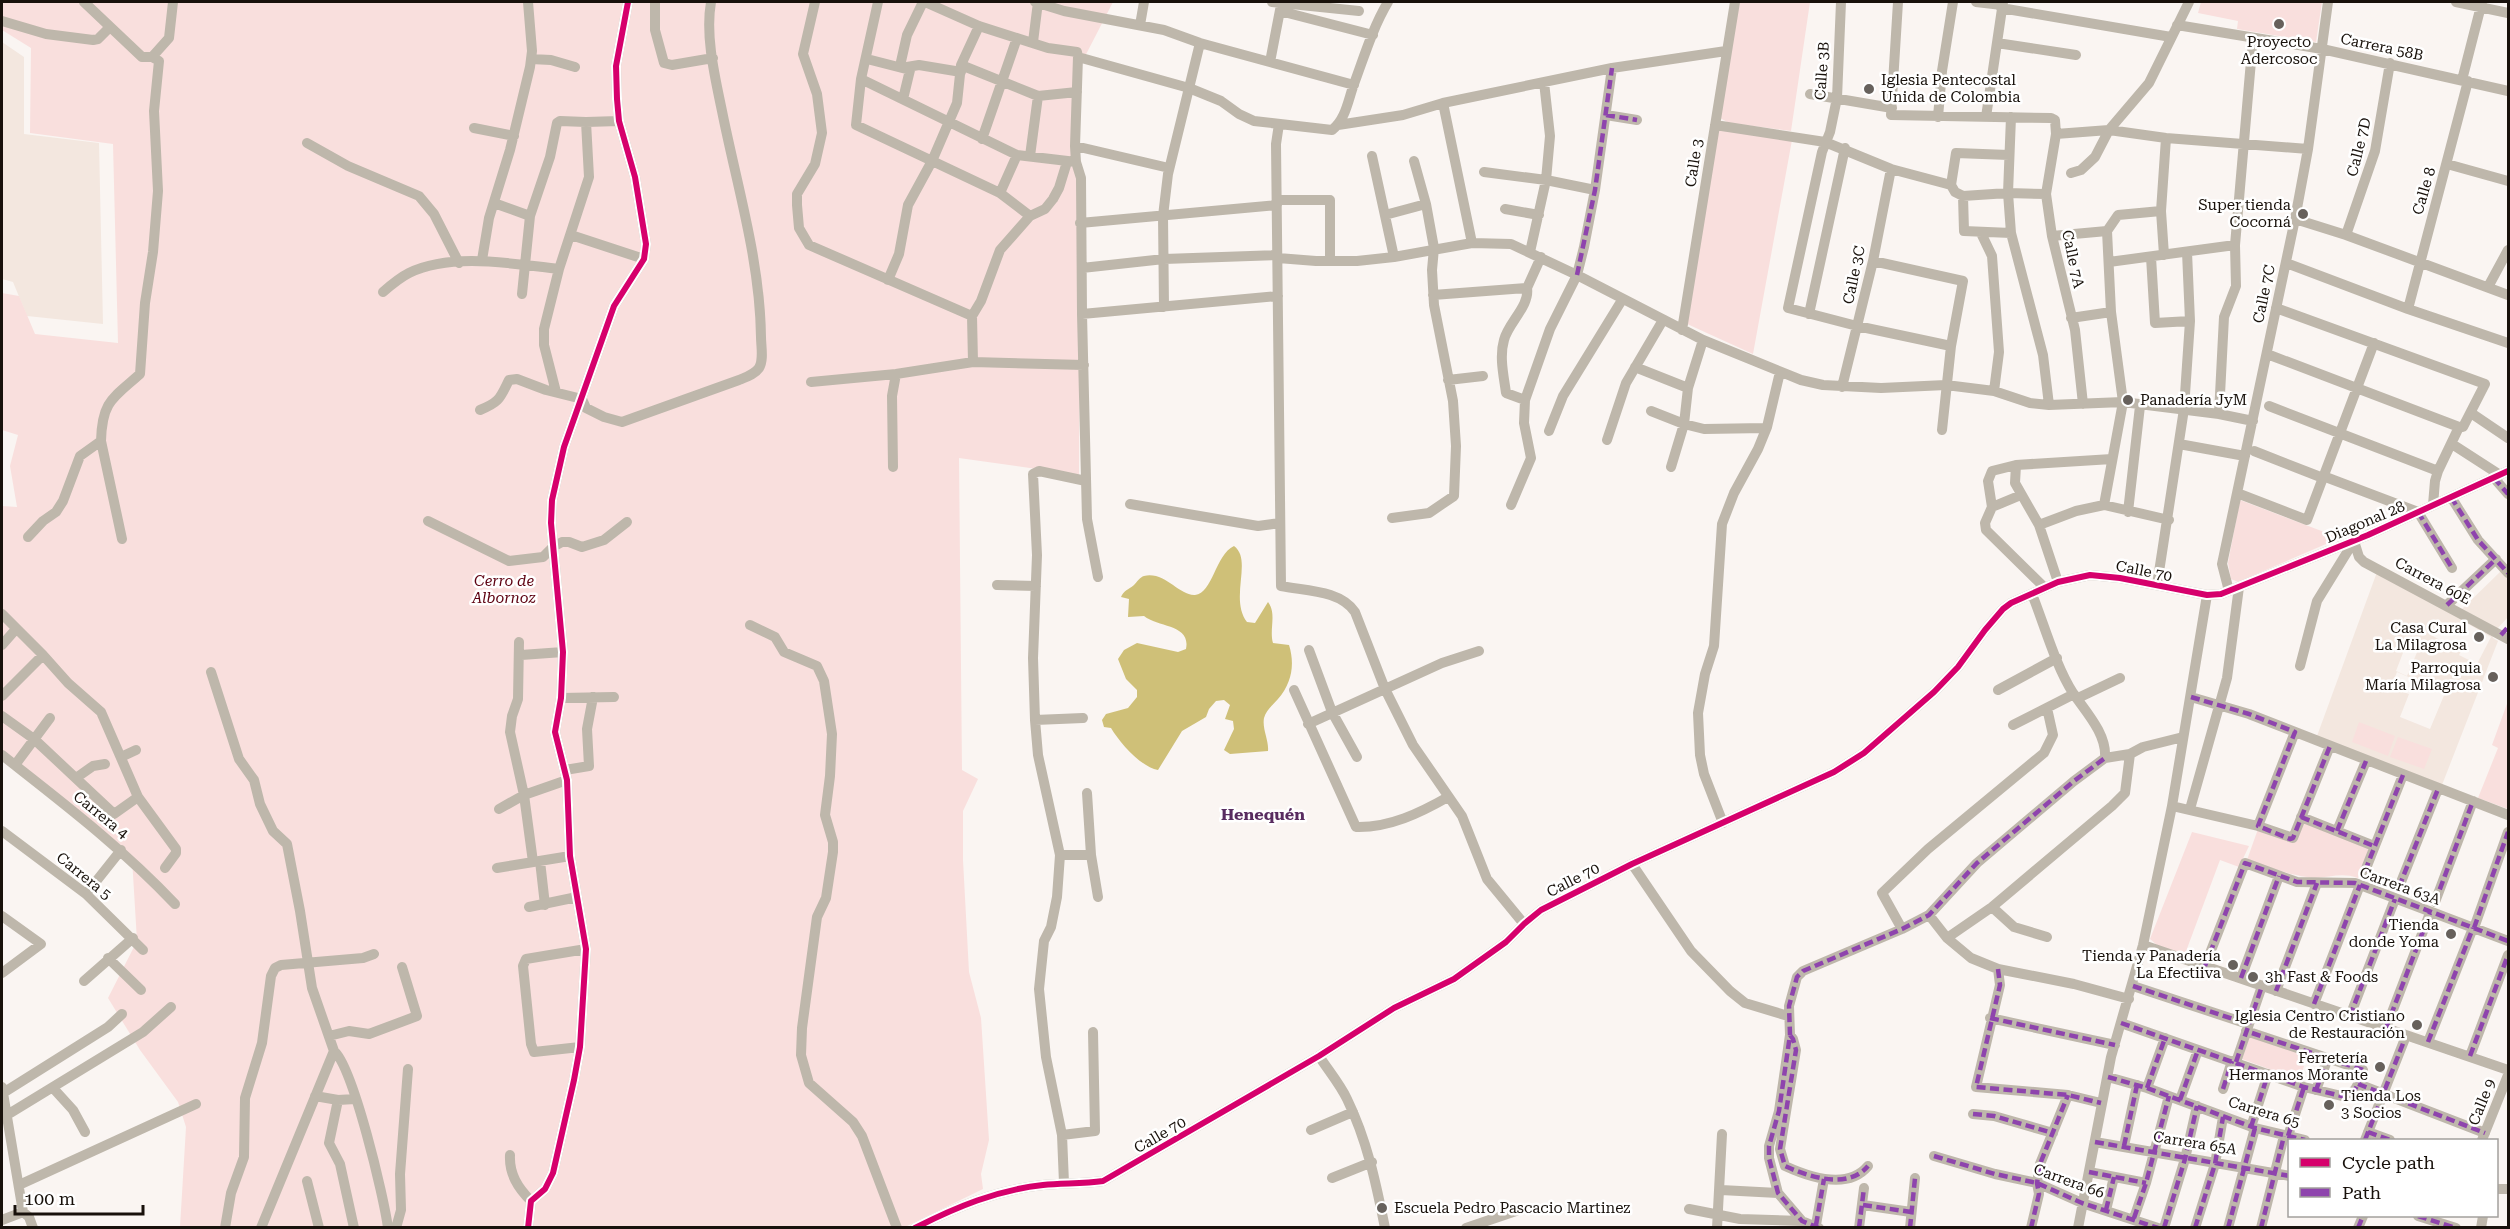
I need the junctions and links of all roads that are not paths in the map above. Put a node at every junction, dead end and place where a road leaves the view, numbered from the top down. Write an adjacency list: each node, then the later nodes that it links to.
1 (84, 2): 30 (street)
2 (173, 2): 41 (street)
3 (528, 2): 44 (street)
4 (628, 2): 71 (street)
5 (655, 2): 43 (street)
6 (711, 2): 43 (street)
7 (815, 2): 150 (street)
8 (878, 2): 45 (street)
9 (924, 2): 29 (street); 48 (street)
10 (1037, 2): 27 (street); 35 (street)
11 (1144, 2): 27 (street)
12 (1388, 2): 31 (street)
13 (1735, 2): 39 (street, Calle 3)
14 (1841, 2): 62 (street, Calle 3B)
15 (1898, 2): 65 (street)
16 (1953, 2): 67 (street)
17 (1976, 2): 23 (street)
18 (2189, 2): 28 (street)
19 (2328, 2): 38 (street, Calle 7C)
20 (2456, 2): 22 (street)
21 (1278, 4): 24 (street); 31 (street); 46 (street)
22 (2481, 4): 25 (street); 54 (street, Calle 8)
23 (2002, 5): 32 (street); 37 (street)
24 (1359, 11)
25 (2508, 13)
26 (2, 21): 30 (street)
27 (1140, 25): 36 (street)
28 (2177, 25): 32 (street); 34 (street, Carrera 58B)
29 (979, 26): 33 (street); 50 (street)
30 (110, 27): 41 (street)
31 (1373, 35): 56 (street)
32 (2171, 37): 78 (street)
33 (1017, 38): 35 (street); 53 (street)
34 (2253, 38): 38 (street, Carrera 58B); 85 (street)
35 (1033, 42): 42 (street)
36 (1200, 43): 46 (street); 57 (street)
37 (1997, 43): 40 (street); 68 (street)
38 (2322, 49): 47 (street, Carrera 58B); 88 (street, Calle 7C)
39 (1726, 51): 51 (street); 76 (street, Calle 3)
40 (2076, 55)
41 (152, 57): 211 (street)
42 (1078, 57): 57 (street); 59 (street)
43 (713, 58): 190 (street)
44 (531, 59): 49 (street); 80 (street)
45 (867, 59): 48 (street); 52 (street)
46 (1270, 62): 56 (street)
47 (2391, 63): 54 (street, Carrera 58B); 125 (street, Calle 7D)
48 (904, 66): 50 (street); 63 (street)
49 (575, 67)
50 (961, 68): 53 (street); 72 (street)
51 (1612, 68): 55 (street); 66 (street)
52 (861, 79): 63 (street); 93 (street)
53 (1002, 81): 61 (street); 82 (street)
54 (2465, 81): 58 (street, Carrera 58B); 96 (street, Calle 8)
55 (1544, 82): 64 (street); 101 (street)
56 (1354, 85): 75 (street)
57 (1189, 88): 74 (street); 97 (street)
58 (2508, 91)
59 (1077, 92): 61 (street); 86 (street)
60 (1810, 94): 62 (street)
61 (1038, 96): 91 (street)
62 (1837, 98): 65 (street); 83 (street, Calle 3B)
63 (903, 99): 72 (street)
64 (1443, 103): 75 (street); 127 (street)
65 (1891, 112): 67 (street)
66 (1606, 115): 70 (street); 104 (street)
67 (1938, 117): 68 (street)
68 (1986, 117): 69 (street)
69 (2011, 117): 79 (street, Calle 7A); 90 (street)
70 (1637, 120)
71 (619, 121): 73 (street); 137 (street)
72 (949, 121): 82 (street); 93 (street)
73 (586, 122): 116 (street); 124 (street)
74 (1280, 124): 75 (street); 109 (street)
75 (1338, 125)
76 (1715, 125): 83 (street); 170 (street, Calle 3)
77 (474, 128): 80 (street)
78 (2109, 130): 79 (street); 81 (street); 100 (street)
79 (2056, 134): 107 (street, Calle 7A)
80 (514, 136): 110 (street)
81 (2166, 138): 85 (street); 113 (street)
82 (982, 139): 89 (street)
83 (1825, 142): 87 (street); 164 (street, Calle 3B)
84 (307, 143): 142 (street)
85 (2243, 143): 88 (street); 128 (street)
86 (1075, 146): 95 (street); 97 (street)
87 (1845, 148): 98 (street); 164 (street)
88 (2308, 148): 119 (street, Calle 7C)
89 (1017, 155): 91 (street); 105 (street)
90 (2009, 155): 103 (street); 106 (street)
91 (1030, 156): 95 (street)
92 (1372, 156): 114 (street)
93 (932, 161): 105 (street); 150 (street)
94 (1414, 161): 111 (street)
95 (1071, 162): 117 (street); 120 (street)
96 (2447, 164): 102 (street); 144 (street, Calle 8)
97 (1169, 168): 118 (street)
98 (1891, 169): 103 (street); 141 (street, Calle 3C)
99 (1484, 172): 101 (street)
100 (2071, 172)
101 (1546, 180): 104 (street); 115 (street)
102 (2508, 181)
103 (1951, 185): 108 (street)
104 (1595, 190): 149 (street)
105 (1000, 193): 117 (street)
106 (2008, 193): 107 (street); 108 (street); 123 (street)
107 (2046, 194): 126 (street, Calle 7A)
108 (1963, 196): 122 (street)
109 (1277, 202): 118 (street); 134 (street); 140 (street)
110 (494, 203): 116 (street); 139 (street)
111 (1426, 204): 114 (street); 129 (street)
112 (1505, 209): 115 (street)
113 (2161, 211): 121 (street); 133 (street)
114 (1385, 215): 136 (street)
115 (1539, 215): 132 (street)
116 (530, 216): 146 (street)
117 (1030, 216): 165 (street)
118 (1163, 216): 120 (street); 138 (street)
119 (2295, 219): 125 (street); 145 (street, Calle 7C)
120 (1080, 223): 147 (street)
121 (2107, 231): 126 (street); 143 (street)
122 (1981, 233): 123 (street); 188 (street)
123 (2011, 233): 194 (street)
124 (571, 235): 137 (street); 148 (street)
125 (2346, 235): 144 (street)
126 (2052, 236): 166 (street, Calle 7A)
127 (1472, 243): 129 (street); 132 (street)
128 (2235, 245): 131 (street); 201 (street)
129 (1434, 249): 136 (street); 155 (street)
130 (2508, 250): 151 (street)
131 (2187, 252): 133 (street); 168 (street)
132 (1536, 254): 149 (street); 152 (street)
133 (2164, 255): 135 (street)
134 (1278, 256): 138 (street); 140 (street); 157 (street)
135 (2151, 256): 143 (street); 168 (street)
136 (1394, 257): 140 (street)
137 (644, 259): 190 (street)
138 (1164, 259): 147 (street); 159 (street)
139 (482, 261): 142 (street); 146 (street)
140 (1330, 261)
141 (1873, 261): 169 (street, Calle 3C); 174 (street)
142 (459, 262): 153 (street)
143 (2109, 262): 162 (street)
144 (2419, 262): 151 (street); 161 (street, Calle 8)
145 (2286, 263): 160 (street, Calle 7C); 161 (street)
146 (526, 265): 148 (street); 154 (street)
147 (1082, 268): 163 (street)
148 (559, 269): 189 (street)
149 (1577, 275): 158 (street); 191 (street)
150 (888, 280): 165 (street)
151 (2488, 287): 156 (street)
152 (1527, 288): 155 (street); 191 (street)
153 (383, 292)
154 (522, 294)
155 (1433, 295): 182 (street)
156 (2508, 295)
157 (1278, 296): 159 (street); 238 (street)
158 (1622, 300): 167 (street); 207 (street)
159 (1164, 307): 163 (street)
160 (2276, 309): 172 (street); 175 (street, Calle 7C)
161 (2408, 309): 173 (street)
162 (2111, 312): 166 (street); 192 (street)
163 (1082, 314): 177 (street)
164 (1809, 314): 169 (street)
165 (972, 315): 176 (street)
166 (2071, 318): 193 (street, Calle 7A)
167 (1663, 320): 170 (street); 178 (street)
168 (2190, 321): 197 (street)
169 (1857, 326): 174 (street); 185 (street, Calle 3C)
170 (1682, 330): 171 (street)
171 (1703, 340): 179 (street); 186 (street)
172 (2374, 343): 187 (street); 200 (street)
173 (2508, 344)
174 (1951, 346): 184 (street)
175 (2267, 354): 187 (street); 202 (street, Calle 7C)
176 (973, 362): 177 (street); 180 (street)
177 (1084, 365): 222 (street)
178 (1635, 367): 186 (street); 210 (street)
179 (1779, 372): 185 (street); 205 (street)
180 (896, 374): 183 (street); 217 (street)
181 (1483, 376): 182 (street)
182 (1448, 380): 234 (street)
183 (811, 382)
184 (1946, 385): 185 (street); 188 (street); 206 (street)
185 (1842, 387)
186 (1689, 388): 203 (street)
187 (2358, 388): 204 (street); 208 (street)
188 (1994, 391): 194 (street)
189 (556, 392): 190 (street); 198 (street)
190 (582, 399): 243 (street)
191 (1525, 400): 228 (street)
192 (2123, 402): 193 (street); 195 (street); 215 (street)
193 (2083, 404): 194 (street)
194 (2049, 405)
195 (2140, 406): 197 (street); 232 (street)
196 (2269, 406): 208 (street)
197 (2184, 409): 201 (street); 212 (street)
198 (480, 410)
199 (1651, 411): 203 (street)
200 (2471, 413): 204 (street); 209 (street)
201 (2219, 414): 202 (street)
202 (2253, 421): 214 (street, Calle 7C)
203 (1684, 424): 205 (street); 218 (street)
204 (2459, 427): 213 (street)
205 (1765, 428): 318 (street)
206 (1942, 430)
207 (1548, 431)
208 (2340, 433): 219 (street); 221 (street)
209 (2508, 438)
210 (1606, 440)
211 (101, 441): 240 (street); 241 (street)
212 (2179, 444): 214 (street); 235 (street)
213 (2451, 444): 219 (street); 220 (street)
214 (2249, 454): 221 (street); 223 (street, Calle 7C)
215 (2112, 459): 216 (street); 229 (street)
216 (2016, 465): 225 (street); 231 (street)
217 (893, 467)
218 (1671, 467)
219 (2438, 471): 230 (street)
220 (2501, 475): 224 (street); 226 (street, Diagonal 28)
221 (2323, 477): 223 (street); 233 (street)
222 (1086, 481): 248 (street); 252 (street)
223 (2237, 494): 254 (street, Calle 7C)
224 (2508, 494)
225 (2021, 495): 231 (street); 239 (street)
226 (2451, 496): 230 (street, Diagonal 28); 245 (street)
227 (1130, 504): 238 (street)
228 (1511, 505)
229 (2104, 505): 232 (street); 239 (street)
230 (2433, 505): 233 (street, Diagonal 28)
231 (1992, 507): 253 (street)
232 (2128, 512): 235 (street)
233 (2418, 512): 242 (street, Diagonal 28); 246 (street)
234 (1392, 518)
235 (2169, 520): 251 (street)
236 (428, 521): 243 (street)
237 (627, 522): 243 (street)
238 (1280, 523): 273 (street)
239 (2039, 525): 249 (street)
240 (28, 537)
241 (122, 539)
242 (2354, 541): 254 (street, Diagonal 28); 257 (street, Carrera 60E); 270 (street)
243 (553, 547): 266 (street)
244 (2508, 555): 245 (street)
245 (2498, 560): 247 (street); 257 (street)
246 (2452, 568)
247 (2508, 573)
248 (1098, 577)
249 (2058, 582): 251 (street, Calle 70); 253 (street, Calle 70)
250 (997, 585): 252 (street)
251 (2157, 585): 256 (street, Calle 70)
252 (1036, 586): 288 (street)
253 (2044, 587): 255 (street, Calle 70)
254 (2234, 589): 256 (street, Calle 70); 282 (street, Calle 7C)
255 (2032, 594): 269 (street); 318 (street, Calle 70)
256 (2207, 595): 280 (street)
257 (2447, 605): 261 (street, Carrera 60E)
258 (2, 614): 260 (street)
259 (750, 625): 482 (street)
260 (16, 629): 263 (street); 267 (street)
261 (2506, 633)
262 (519, 642): 268 (street)
263 (2, 645)
264 (1309, 650): 284 (street)
265 (1479, 651): 273 (street)
266 (563, 652): 268 (street); 281 (street)
267 (43, 655): 276 (street); 298 (street)
268 (520, 655): 309 (street)
269 (2057, 658): 275 (street); 277 (street)
270 (2300, 666)
271 (211, 672): 362 (street)
272 (2120, 678): 277 (street)
273 (1385, 689): 284 (street); 310 (street)
274 (1294, 690): 289 (street)
275 (1998, 690)
276 (2, 696)
277 (2076, 696): 283 (street); 300 (street)
278 (593, 697): 279 (street); 281 (street); 304 (street)
279 (614, 697)
280 (2191, 697): 282 (street); 292 (street)
281 (561, 698): 304 (street)
282 (2219, 705): 291 (street); 315 (street, Calle 7C)
283 (2047, 708): 290 (street); 351 (street)
284 (1332, 712): 289 (street); 299 (street)
285 (2, 716): 293 (street)
286 (50, 718): 293 (street)
287 (1083, 718): 288 (street)
288 (1035, 720): 325 (street)
289 (1308, 724): 310 (street)
290 (2013, 725)
291 (2295, 732): 294 (street); 319 (street)
292 (2183, 737): 296 (street); 313 (street)
293 (33, 740): 303 (street); 306 (street)
294 (2330, 746): 301 (street); 317 (street)
295 (136, 750): 298 (street)
296 (2130, 754): 300 (street); 345 (street)
297 (2, 755): 303 (street, Carrera 4)
298 (121, 757): 311 (street)
299 (1357, 757)
300 (2105, 758): 348 (street)
301 (2366, 761): 305 (street); 321 (street)
302 (105, 764): 306 (street)
303 (15, 765): 324 (street, Carrera 4)
304 (566, 775): 309 (street); 327 (street)
305 (2403, 775): 307 (street); 323 (street)
306 (76, 778): 311 (street)
307 (2438, 789): 312 (street); 336 (street)
308 (1087, 793): 326 (street)
309 (524, 795): 314 (street); 328 (street)
310 (1448, 796): 349 (street)
311 (138, 797): 330 (street)
312 (2473, 801): 316 (street); 341 (street)
313 (2172, 806): 315 (street); 356 (street)
314 (498, 809)
315 (2190, 809): 319 (street)
316 (2508, 815)
317 (2301, 817): 319 (street); 321 (street)
318 (1723, 823): 329 (street, Calle 70)
319 (2258, 826)
320 (2, 831): 337 (street, Carrera 5)
321 (2337, 831): 323 (street)
322 (2508, 832): 350 (street)
323 (2374, 846): 332 (street)
324 (121, 850): 337 (street); 342 (street, Carrera 4)
325 (1060, 855): 326 (street); 429 (street)
326 (1091, 855): 339 (street)
327 (570, 856): 328 (street); 338 (street)
328 (537, 862): 331 (street); 343 (street)
329 (1632, 864): 349 (street, Calle 70); 377 (street)
330 (165, 868)
331 (497, 868)
332 (2365, 872)
333 (2279, 876): 334 (street, Carrera 63A); 363 (street, Carrera 63A); 367 (street)
334 (2317, 883): 335 (street, Carrera 63A); 372 (street)
335 (2360, 885): 340 (street, Carrera 63A); 374 (street)
336 (2399, 887)
337 (86, 894): 353 (street, Carrera 5)
338 (577, 897): 343 (street); 357 (street)
339 (1098, 897)
340 (2395, 899): 346 (street, Carrera 63A); 378 (street)
341 (2434, 902)
342 (175, 904)
343 (545, 905): 344 (street)
344 (528, 908)
345 (1992, 908): 352 (street); 354 (street)
346 (2430, 913): 350 (street, Carrera 63A); 382 (street)
347 (2, 915): 366 (street)
348 (1929, 915): 351 (street); 354 (street)
349 (1524, 924): 393 (street, Calle 70)
350 (2473, 928): 355 (street, Carrera 63A); 388 (street)
351 (1902, 929): 377 (street)
352 (2047, 937)
353 (133, 938): 358 (street, Carrera 5); 361 (street)
354 (1947, 938): 365 (street)
355 (2508, 941)
356 (2143, 945): 363 (street); 369 (street)
357 (586, 949): 390 (street); 390 (street)
358 (143, 950)
359 (374, 954): 362 (street)
360 (2508, 955): 394 (street)
361 (108, 958): 368 (street); 371 (street)
362 (306, 962): 385 (street); 475 (street)
363 (2205, 966): 367 (street)
364 (402, 967): 385 (street)
365 (1998, 969): 373 (street); 379 (street)
366 (2, 974)
367 (2241, 978): 370 (street)
368 (84, 981)
369 (2133, 986): 373 (street); 381 (street)
370 (2262, 986): 372 (street); 381 (street)
371 (141, 990)
372 (2276, 991): 374 (street)
373 (2129, 999): 380 (street)
374 (2314, 1004): 378 (street)
375 (171, 1007): 405 (street)
376 (122, 1014): 407 (street)
377 (1788, 1016): 384 (street)
378 (2350, 1016): 382 (street)
379 (1990, 1018): 389 (street); 410 (street)
380 (2121, 1023): 386 (street); 389 (street)
381 (2247, 1028): 395 (street); 396 (street)
382 (2386, 1028): 388 (street)
383 (1093, 1032): 429 (street)
384 (1790, 1035): 450 (street); 459 (street)
385 (329, 1036): 392 (street)
386 (2165, 1038): 391 (street); 403 (street)
387 (2404, 1041): 409 (street)
388 (2428, 1042): 394 (street)
389 (2115, 1045): 401 (street)
390 (580, 1047): 460 (street)
391 (2198, 1050): 396 (street); 415 (street)
392 (334, 1051): 411 (street); 413 (street)
393 (1319, 1056): 419 (street); 453 (street, Calle 70)
394 (2470, 1056): 398 (street)
395 (2328, 1058): 402 (street); 408 (street)
396 (2234, 1062): 399 (street); 406 (street)
397 (408, 1069): 480 (street)
398 (2508, 1070)
399 (2268, 1074): 404 (street); 423 (street)
400 (2508, 1075): 432 (street, Calle 9)
401 (2108, 1077): 403 (street, Carrera 65); 416 (street)
402 (2358, 1084): 408 (street); 409 (street)
403 (2142, 1086): 412 (street, Carrera 65); 436 (street)
404 (2304, 1087): 408 (street); 430 (street)
405 (53, 1088): 421 (street); 426 (street)
406 (2223, 1089)
407 (2, 1090): 421 (street)
408 (2316, 1090)
409 (2383, 1094): 431 (street); 432 (street)
410 (2068, 1095): 416 (street); 427 (street)
411 (315, 1096): 414 (street); 476 (street)
412 (2169, 1096): 415 (street, Carrera 65); 437 (street)
413 (355, 1099): 414 (street); 479 (street)
414 (338, 1100): 478 (street)
415 (2180, 1100): 418 (street, Carrera 65)
416 (2101, 1103): 435 (street)
417 (196, 1104): 456 (street)
418 (2197, 1106): 422 (street, Carrera 65); 440 (street)
419 (1353, 1112): 424 (street); 441 (street)
420 (1973, 1114): 427 (street)
421 (7, 1115): 425 (street)
422 (2219, 1115): 423 (street, Carrera 65); 442 (street)
423 (2253, 1128): 430 (street, Carrera 65); 444 (street)
424 (1311, 1130)
425 (6, 1131): 456 (street)
426 (85, 1132)
427 (2053, 1133): 454 (street)
428 (1722, 1134): 458 (street)
429 (1062, 1135): 453 (street)
430 (2286, 1136): 433 (street, Carrera 65); 446 (street)
431 (2366, 1136): 434 (street)
432 (2484, 1137)
433 (2300, 1139)
434 (2384, 1139)
435 (2095, 1142): 436 (street, Carrera 65A); 445 (street)
436 (2124, 1146): 437 (street, Carrera 65A)
437 (2154, 1152): 440 (street, Carrera 65A); 455 (street)
438 (510, 1155): 460 (street)
439 (1934, 1156): 454 (street, Carrera 66)
440 (2185, 1159): 442 (street, Carrera 65A); 492 (street)
441 (1372, 1162): 449 (street); 484 (street)
442 (2215, 1164): 444 (street, Carrera 65A); 493 (street)
443 (1869, 1166): 450 (street)
444 (2246, 1167): 446 (street, Carrera 65A); 494 (street)
445 (2090, 1172): 448 (street); 461 (street)
446 (2276, 1172): 447 (street, Carrera 65A); 495 (street)
447 (2288, 1176)
448 (2114, 1177): 455 (street); 464 (street)
449 (1332, 1178)
450 (1824, 1179): 473 (street)
451 (1915, 1179): 467 (street)
452 (307, 1181): 477 (street)
453 (1064, 1183): 483 (street, Calle 70)
454 (2037, 1183): 461 (street, Carrera 66); 489 (street)
455 (2146, 1183): 470 (street)
456 (19, 1185): 466 (street)
457 (1864, 1188): 462 (street)
458 (1721, 1190): 459 (street); 468 (street)
459 (1778, 1193): 472 (street)
460 (531, 1201): 481 (street)
461 (2082, 1203): 464 (street, Carrera 66); 490 (street)
462 (1863, 1205): 467 (street); 487 (street)
463 (1689, 1209): 468 (street)
464 (2106, 1210): 470 (street, Carrera 66)
465 (1516, 1211): 485 (street)
466 (23, 1212): 471 (street); 474 (street)
467 (1911, 1212): 488 (street)
468 (1719, 1215): 472 (street); 486 (street)
469 (2424, 1217): 496 (street)
470 (2134, 1218): 491 (street, Carrera 66)
471 (2, 1220)
472 (1802, 1221): 473 (street)
473 (1818, 1226)
474 (33, 1227)
475 (225, 1227)
476 (261, 1227)
477 (319, 1227)
478 (354, 1227)
479 (388, 1227)
480 (396, 1227)
481 (528, 1227)
482 (897, 1227)
483 (915, 1227)
484 (1384, 1227)
485 (1466, 1227)
486 (1717, 1227)
487 (1859, 1227)
488 (1910, 1227)
489 (2031, 1227)
490 (2078, 1227)
491 (2158, 1227)
492 (2164, 1227)
493 (2195, 1227)
494 (2228, 1227)
495 (2261, 1227)
496 (2456, 1227)

